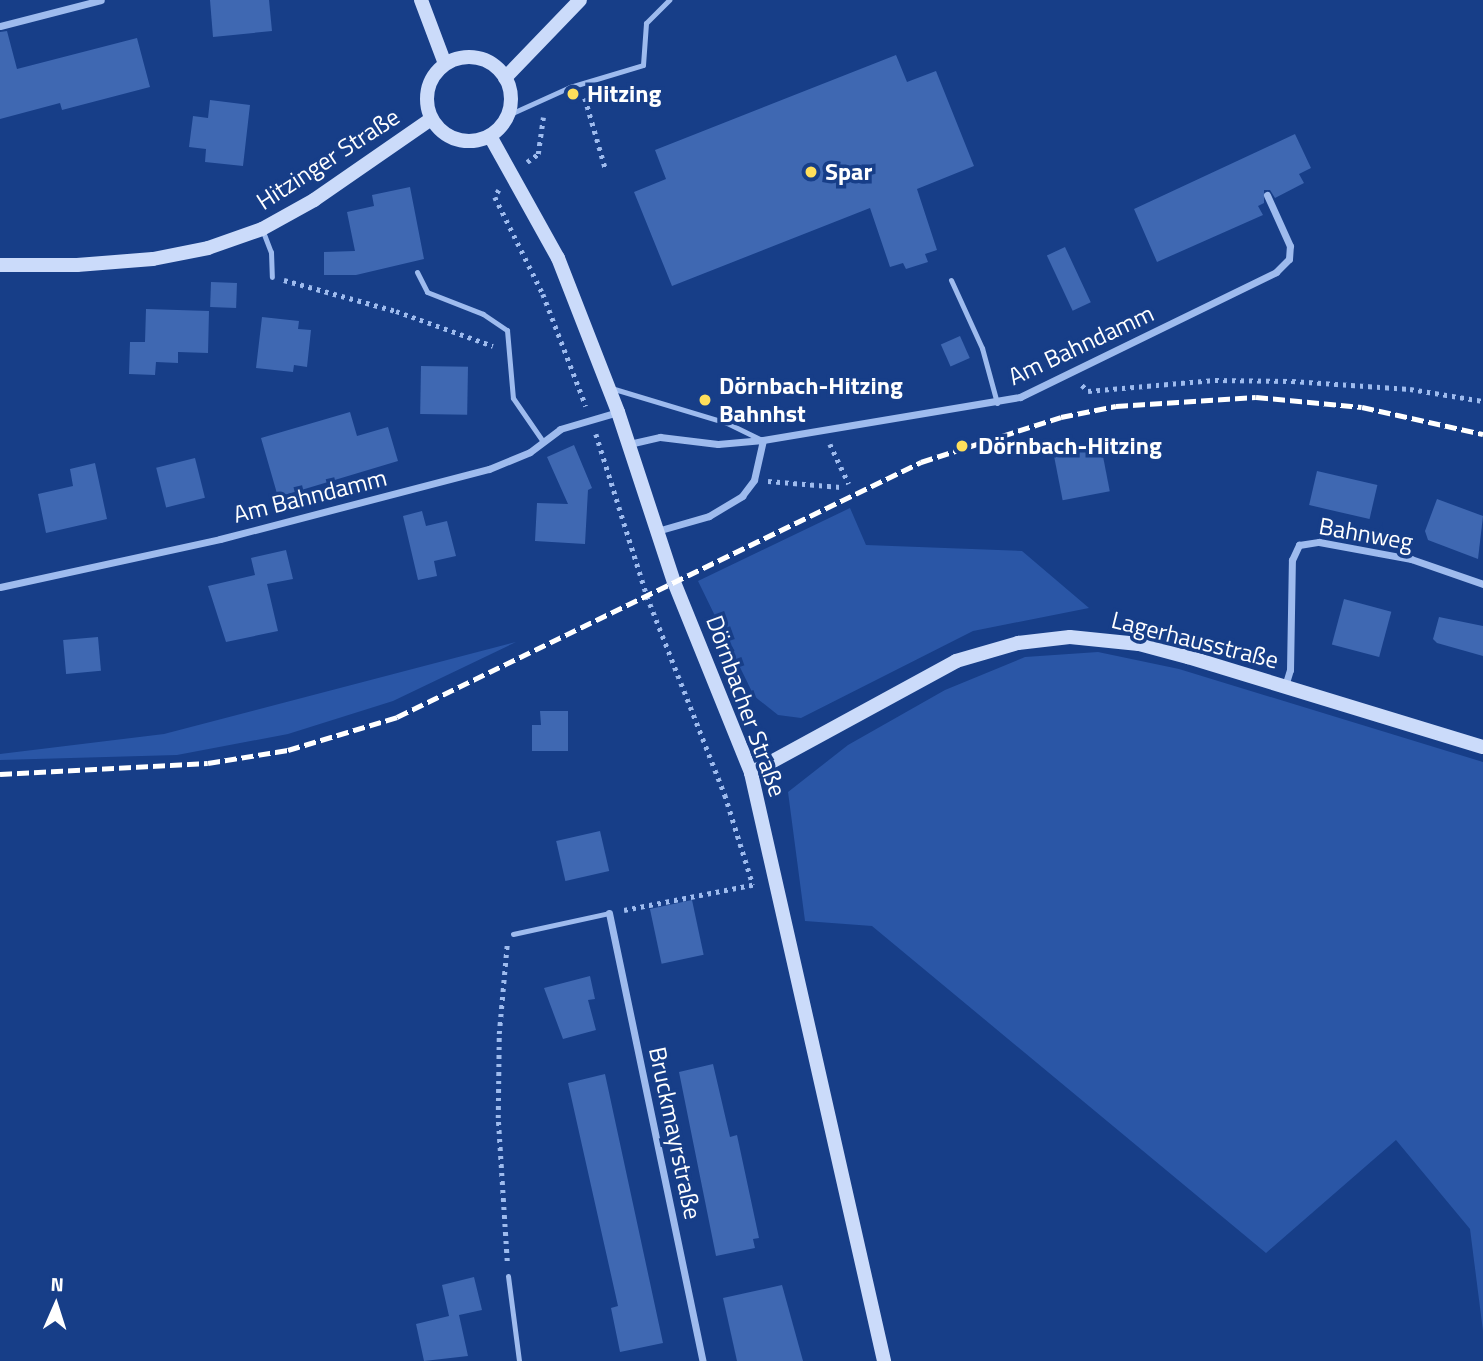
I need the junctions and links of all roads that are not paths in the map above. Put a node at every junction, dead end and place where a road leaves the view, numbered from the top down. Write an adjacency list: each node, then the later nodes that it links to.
1 (101, 0): 5 (street)
2 (421, 0): 6 (street)
3 (580, 0): 7 (street)
4 (669, 0): 8 (lane)
5 (0, 26)
6 (446, 64): 7 (street); 9 (street)
7 (505, 78): 8 (street)
8 (508, 115): 10 (street)
9 (431, 119): 10 (street); 12 (street, Hitzinger Straße)
10 (490, 136): 17 (street, Dörnbacher Straße)
11 (1267, 195): 18 (street, Am Bahndamm)
12 (262, 229): 13 (street, Hitzinger Straße); 15 (lane)
13 (0, 265)
14 (417, 272): 20 (lane)
15 (272, 277)
16 (951, 280): 18 (lane)
17 (608, 387): 19 (street, Dörnbacher Straße); 21 (lane)
18 (997, 403): 21 (street, Am Bahndamm)
19 (618, 412): 20 (street, Am Bahndamm); 22 (street, Dörnbacher Straße)
20 (542, 440): 25 (street, Am Bahndamm)
21 (763, 440): 22 (street, Am Bahndamm); 23 (street)
22 (629, 444): 23 (street, Dörnbacher Straße)
23 (656, 532): 28 (street, Dörnbacher Straße)
24 (1483, 584): 26 (street, Bahnweg)
25 (0, 587)
26 (1285, 687): 27 (street, Lagerhausstraße); 28 (street, Lagerhausstraße)
27 (1483, 747)
28 (751, 773): 34 (street, Dörnbacher Straße)
29 (609, 913): 30 (lane); 33 (street, Bruckmayrstraße)
30 (513, 934)
31 (508, 1276): 32 (lane)
32 (519, 1361)
33 (703, 1361)
34 (884, 1361)

